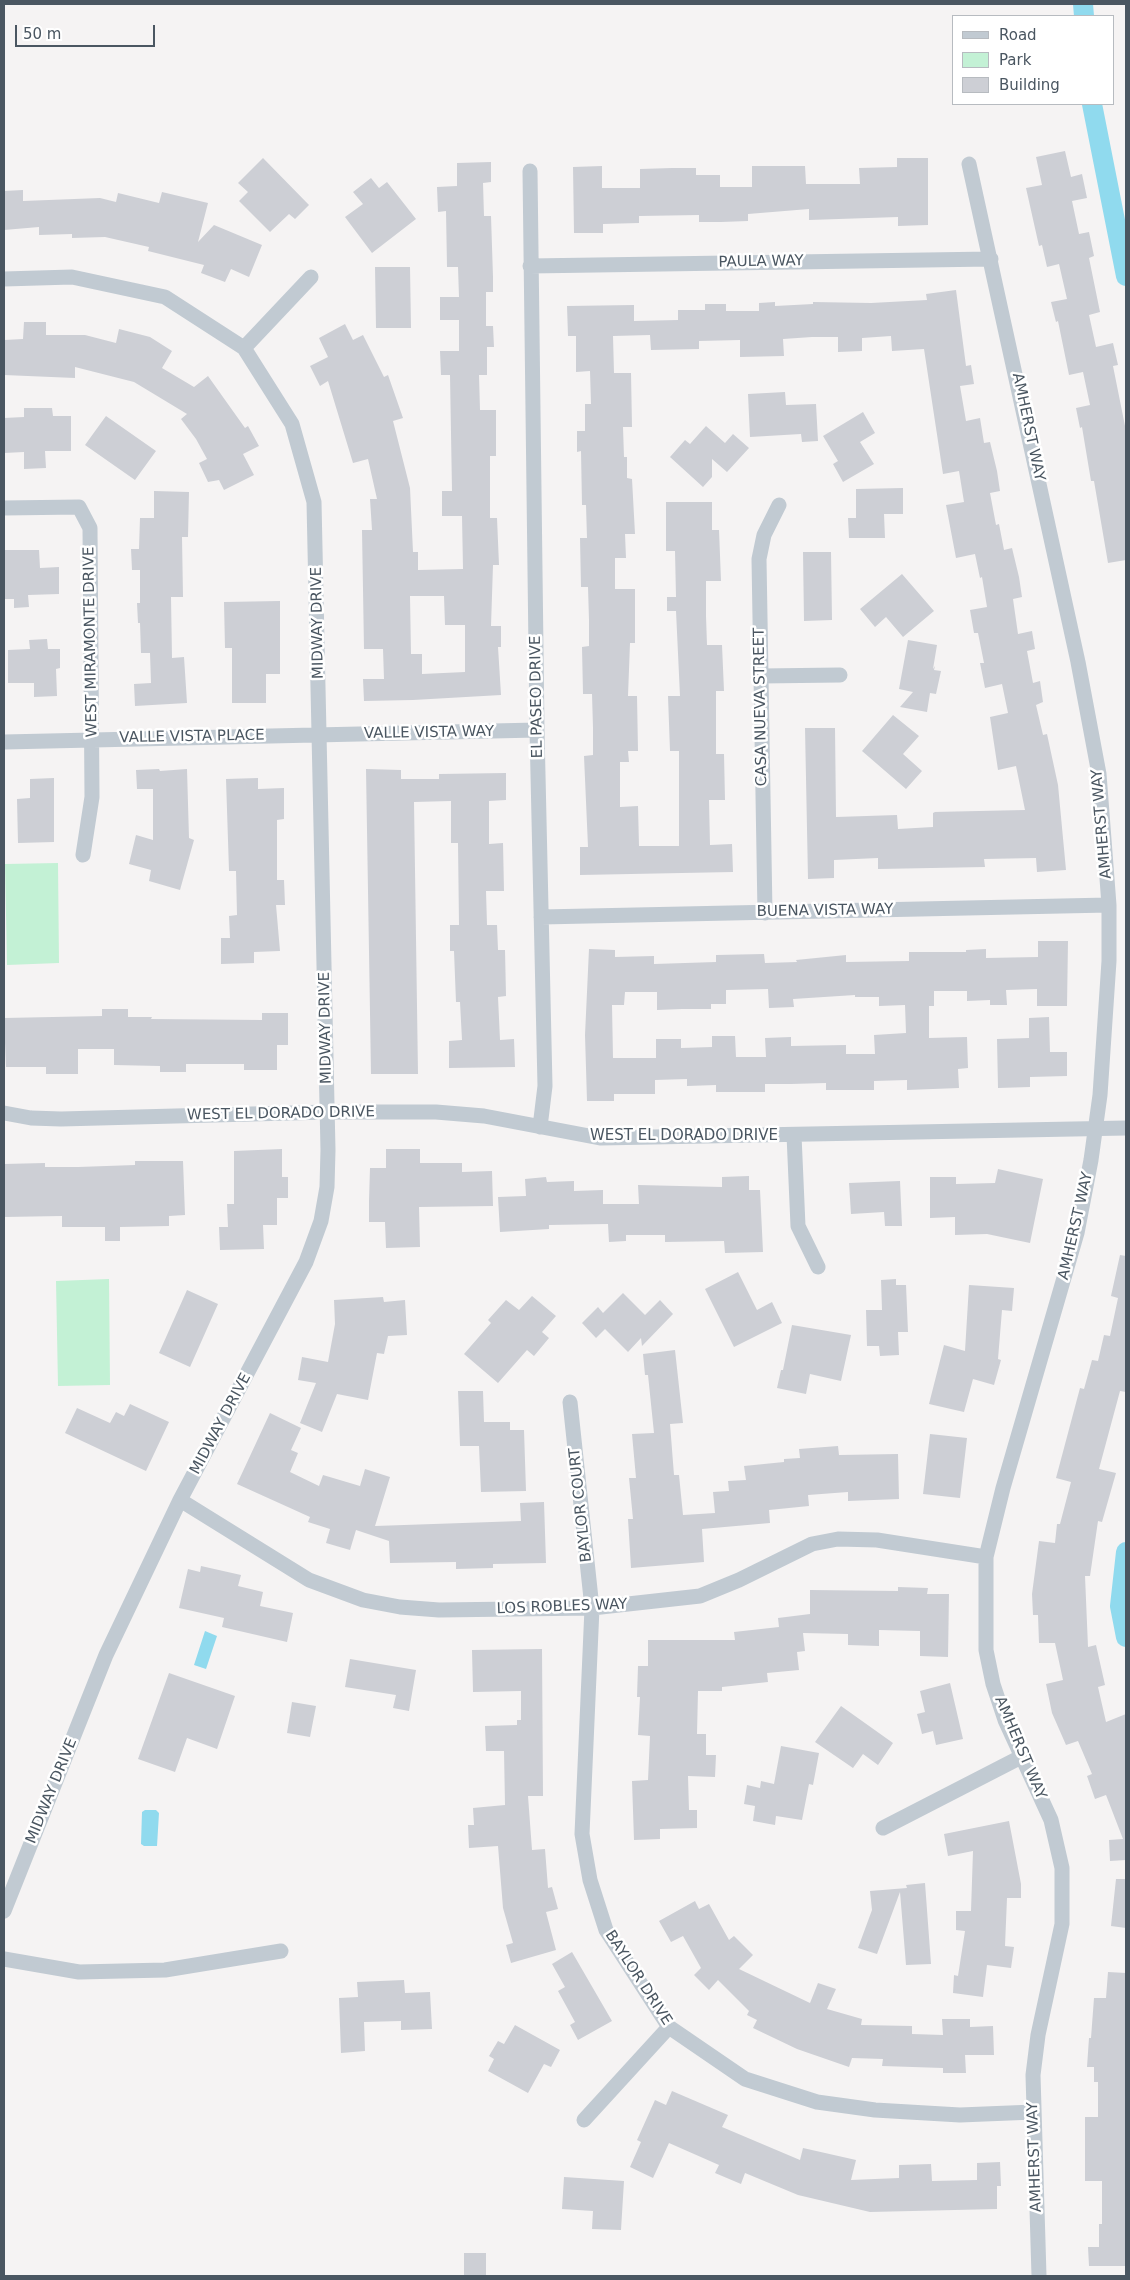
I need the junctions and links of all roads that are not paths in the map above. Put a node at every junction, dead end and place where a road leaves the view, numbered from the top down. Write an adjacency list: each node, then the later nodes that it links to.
1 (969, 164): 3 (street, AMHERST WAY)
2 (530, 171): 4 (street)
3 (992, 258): 4 (street, PAULA WAY); 17 (street, AMHERST WAY)
4 (530, 266): 12 (street, EL PASEO DRIVE)
5 (311, 277): 7 (street)
6 (4, 279): 7 (street, MIDWAY DRIVE)
7 (244, 348): 13 (street, MIDWAY DRIVE)
8 (779, 505): 11 (street, CASA NUEVA STREET)
9 (4, 508): 14 (street, WEST MIRAMONTE DRIVE)
10 (840, 675): 11 (street)
11 (761, 676): 18 (street, CASA NUEVA STREET)
12 (537, 730): 13 (street, VALLE VISTA WAY); 19 (street, EL PASEO DRIVE)
13 (320, 735): 14 (street, VALLE VISTA PLACE); 20 (street, MIDWAY DRIVE)
14 (92, 739): 15 (street, VALLE VISTA PLACE); 16 (street, WEST MIRAMONTE DRIVE)
15 (4, 742)
16 (83, 855)
17 (1109, 905): 18 (street, BUENA VISTA WAY); 23 (street, AMHERST WAY)
18 (765, 912): 19 (street, BUENA VISTA WAY)
19 (541, 917): 22 (street, EL PASEO DRIVE)
20 (328, 1112): 21 (street, WEST EL DORADO DRIVE); 22 (street, WEST EL DORADO DRIVE); 28 (street, MIDWAY DRIVE)
21 (4, 1113)
22 (540, 1127): 25 (street, WEST EL DORADO DRIVE)
23 (1096, 1128): 24 (street, WEST EL DORADO DRIVE); 25 (street, WEST EL DORADO DRIVE); 29 (street, AMHERST WAY)
24 (1126, 1128)
25 (794, 1135): 26 (street)
26 (818, 1268)
27 (570, 1402): 30 (street, BAYLOR COURT)
28 (180, 1500): 30 (street, LOS ROBLES WAY); 33 (street, MIDWAY DRIVE)
29 (986, 1556): 30 (street, LOS ROBLES WAY); 31 (street, AMHERST WAY)
30 (592, 1608): 36 (street, BAYLOR DRIVE)
31 (1021, 1757): 32 (street); 37 (street, AMHERST WAY)
32 (883, 1828)
33 (4, 1912)
34 (281, 1951): 35 (street)
35 (4, 1959)
36 (669, 2027): 37 (street, BAYLOR DRIVE); 38 (street)
37 (1034, 2112): 39 (street, AMHERST WAY)
38 (584, 2120)
39 (1039, 2276)

